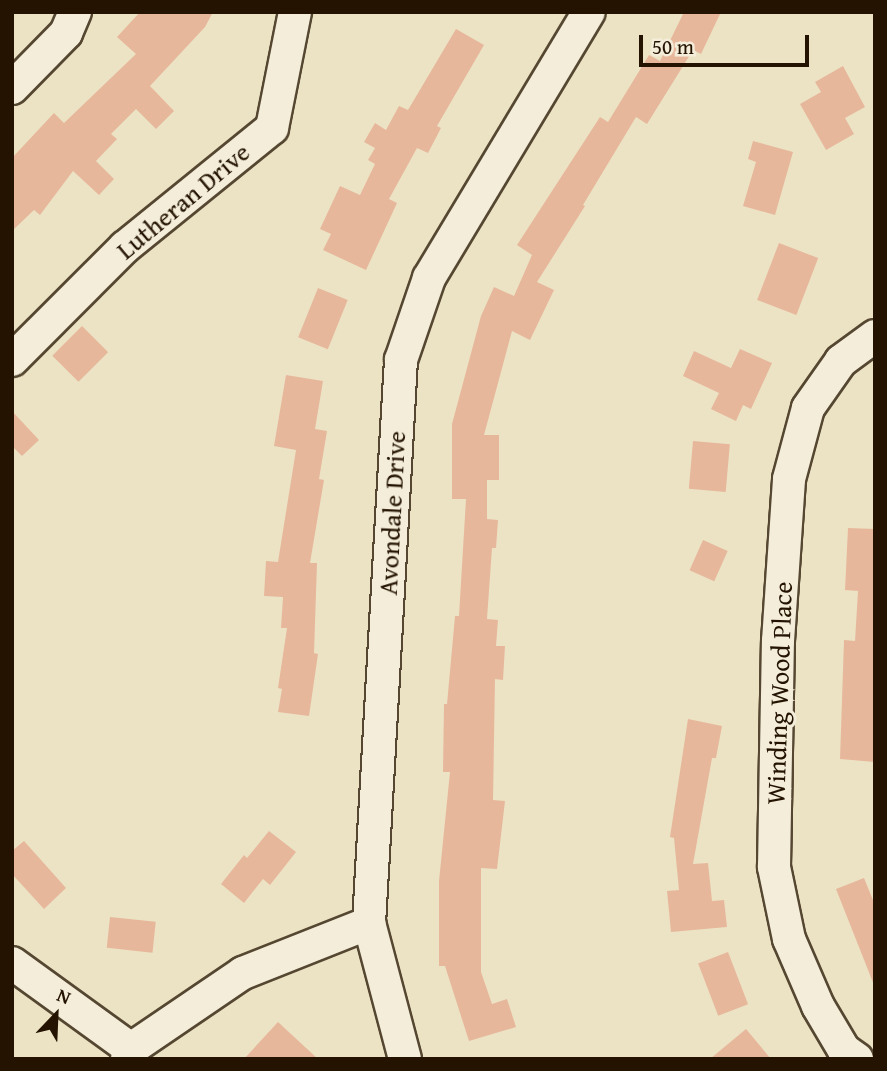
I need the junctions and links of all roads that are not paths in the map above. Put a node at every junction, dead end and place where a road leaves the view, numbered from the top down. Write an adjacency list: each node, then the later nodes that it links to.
1 (75, 12): 4 (street)
2 (295, 12): 6 (street, Lutheran Drive)
3 (589, 12): 7 (street, Avondale Drive)
4 (12, 88)
5 (875, 336): 11 (street, Winding Wood Place)
6 (12, 360)
7 (369, 923): 9 (street); 10 (street, Avondale Drive)
8 (12, 963): 9 (street)
9 (129, 1054)
10 (405, 1059)
11 (857, 1059)

